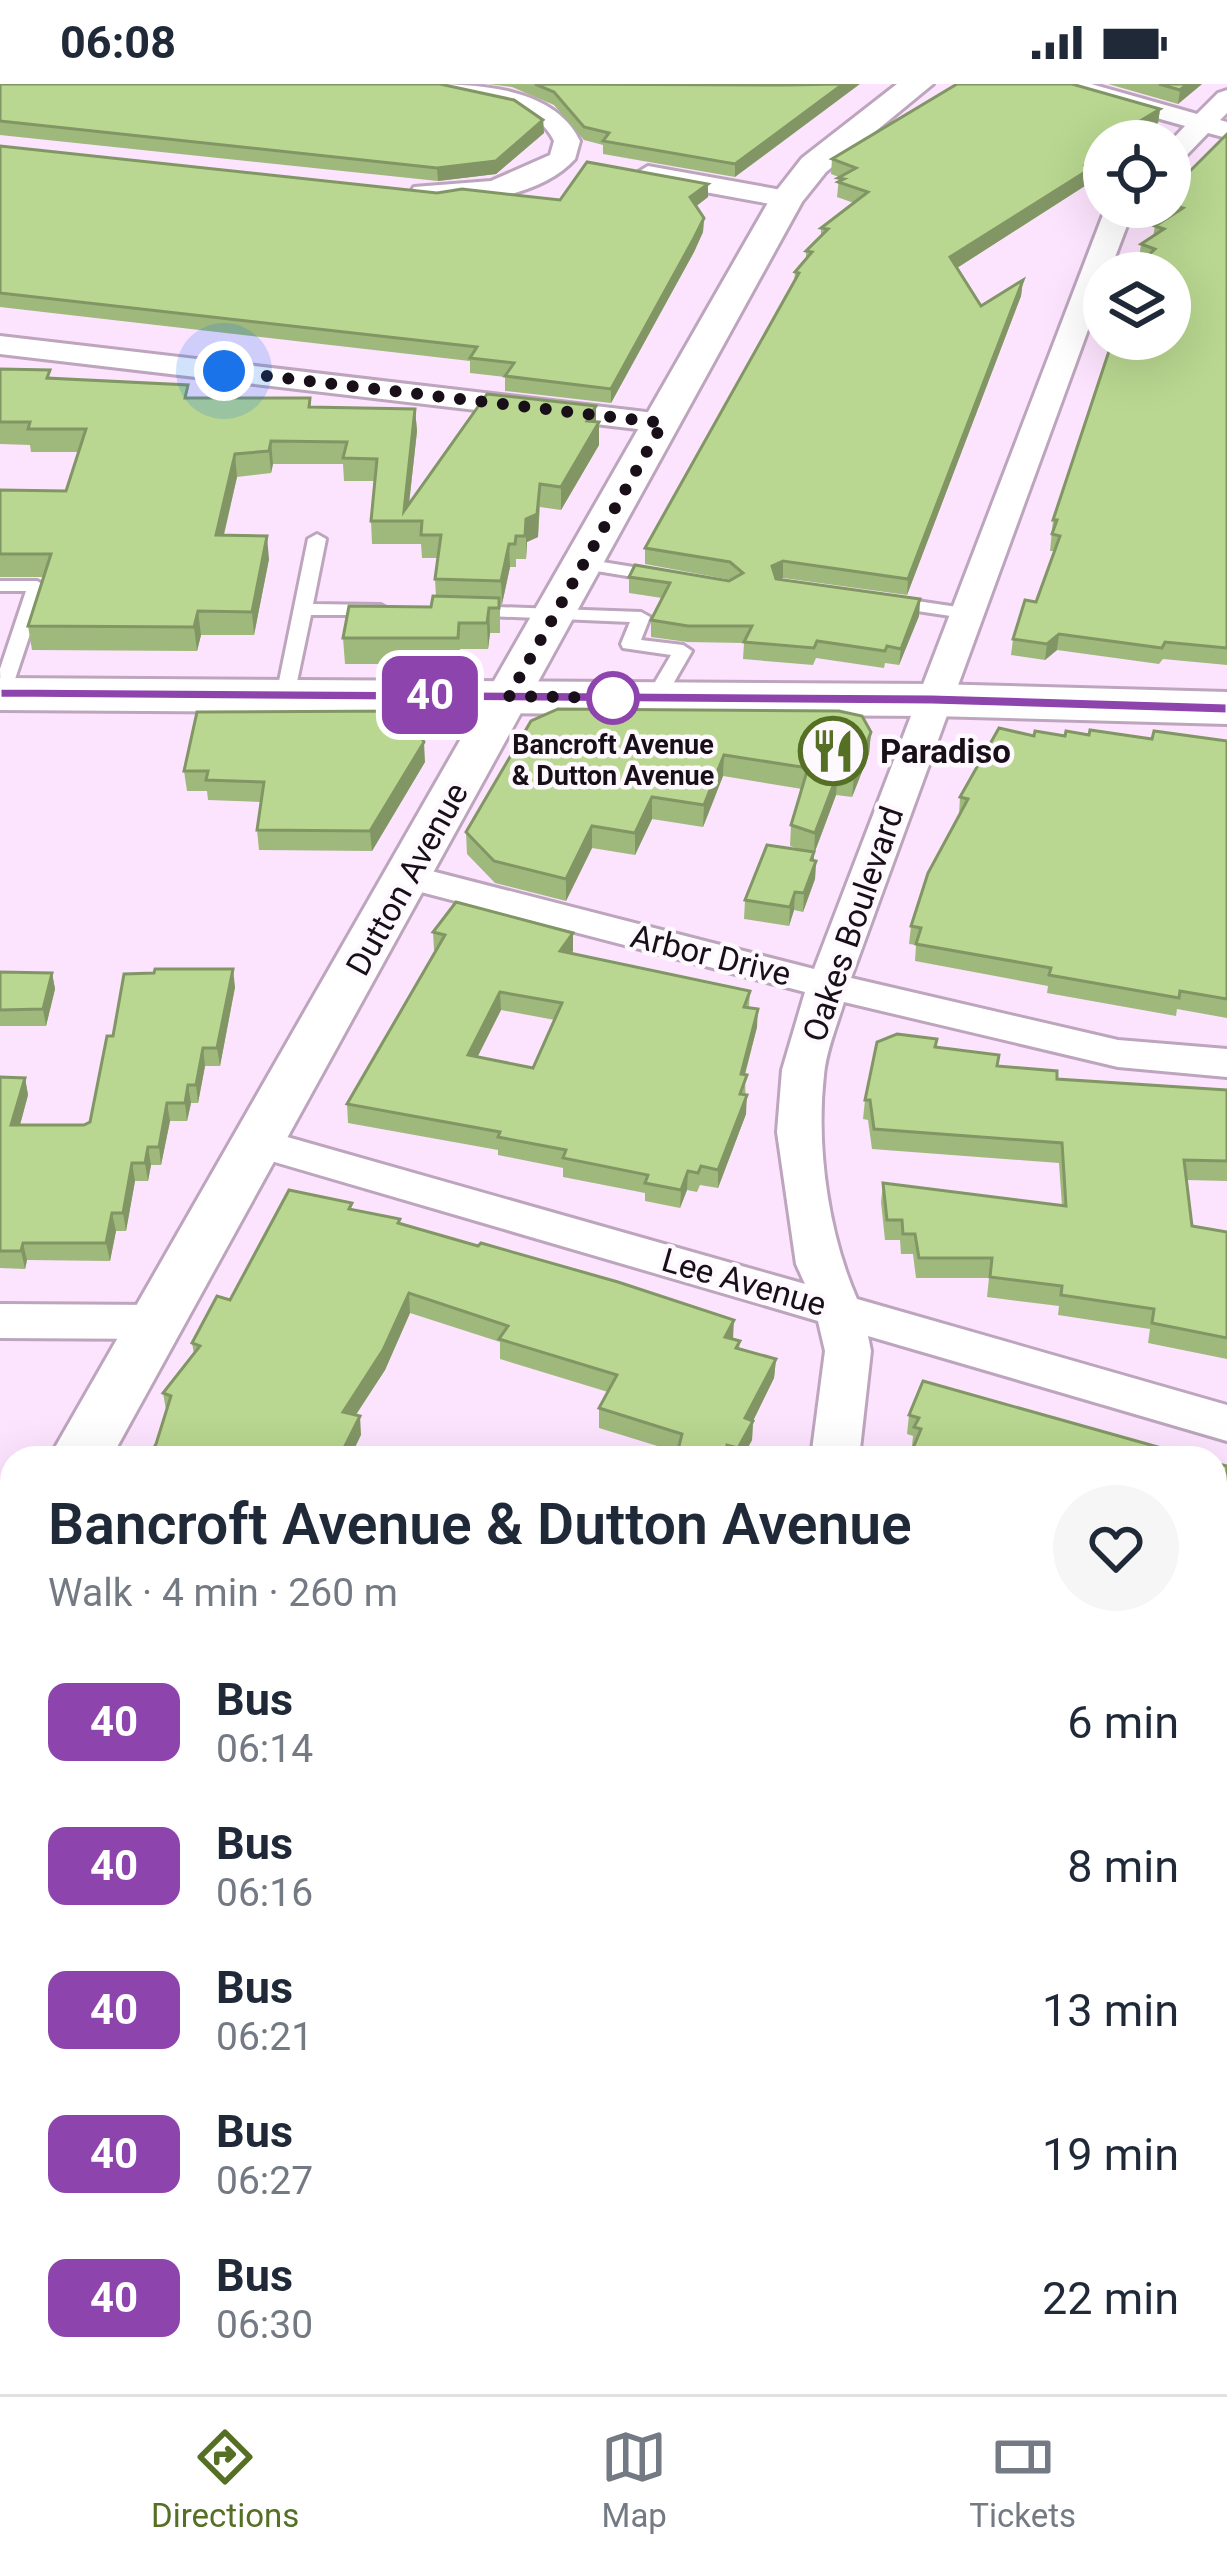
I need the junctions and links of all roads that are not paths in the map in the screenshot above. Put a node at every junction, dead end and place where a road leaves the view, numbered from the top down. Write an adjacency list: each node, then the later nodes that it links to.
1 (434, 84): 7 (street)
2 (917, 84): 8 (street, Dutton Avenue)
3 (1063, 84): 5 (street)
4 (1227, 98): 5 (street)
5 (1215, 127)
6 (627, 170): 8 (street)
7 (392, 189)
8 (787, 199): 11 (street, Dutton Avenue)
9 (1112, 228): 21 (street, Oakes Boulevard)
10 (0, 345): 11 (street)
11 (663, 423): 13 (street, Dutton Avenue)
12 (317, 539): 17 (lane)
13 (584, 564): 14 (lane); 20 (street, Dutton Avenue)
14 (689, 581)
15 (0, 586): 22 (lane)
16 (864, 599): 21 (lane)
17 (302, 609): 18 (lane); 23 (lane)
18 (398, 610)
19 (446, 611): 20 (lane)
20 (556, 613): 24 (street, Dutton Avenue); 25 (lane)
21 (964, 613): 26 (street, Oakes Boulevard)
22 (0, 694): 23 (main road)
23 (285, 696): 24 (main road)
24 (509, 696): 25 (main road); 28 (street, Dutton Avenue)
25 (655, 698): 26 (main road)
26 (932, 700): 27 (main road); 29 (street, Oakes Boulevard)
27 (1227, 709)
28 (408, 877): 29 (street, Arbor Drive); 31 (street, Dutton Avenue)
29 (828, 986): 30 (street, Arbor Drive); 32 (street, Oakes Boulevard)
30 (1227, 1064)
31 (259, 1144): 32 (street, Lee Avenue); 34 (street, Dutton Avenue)
32 (838, 1309): 35 (street, Lee Avenue); 37 (street, Oakes Boulevard)
33 (0, 1322): 34 (street)
34 (159, 1322): 36 (street, Dutton Avenue)
35 (1227, 1423)
36 (87, 1446)
37 (836, 1446)

